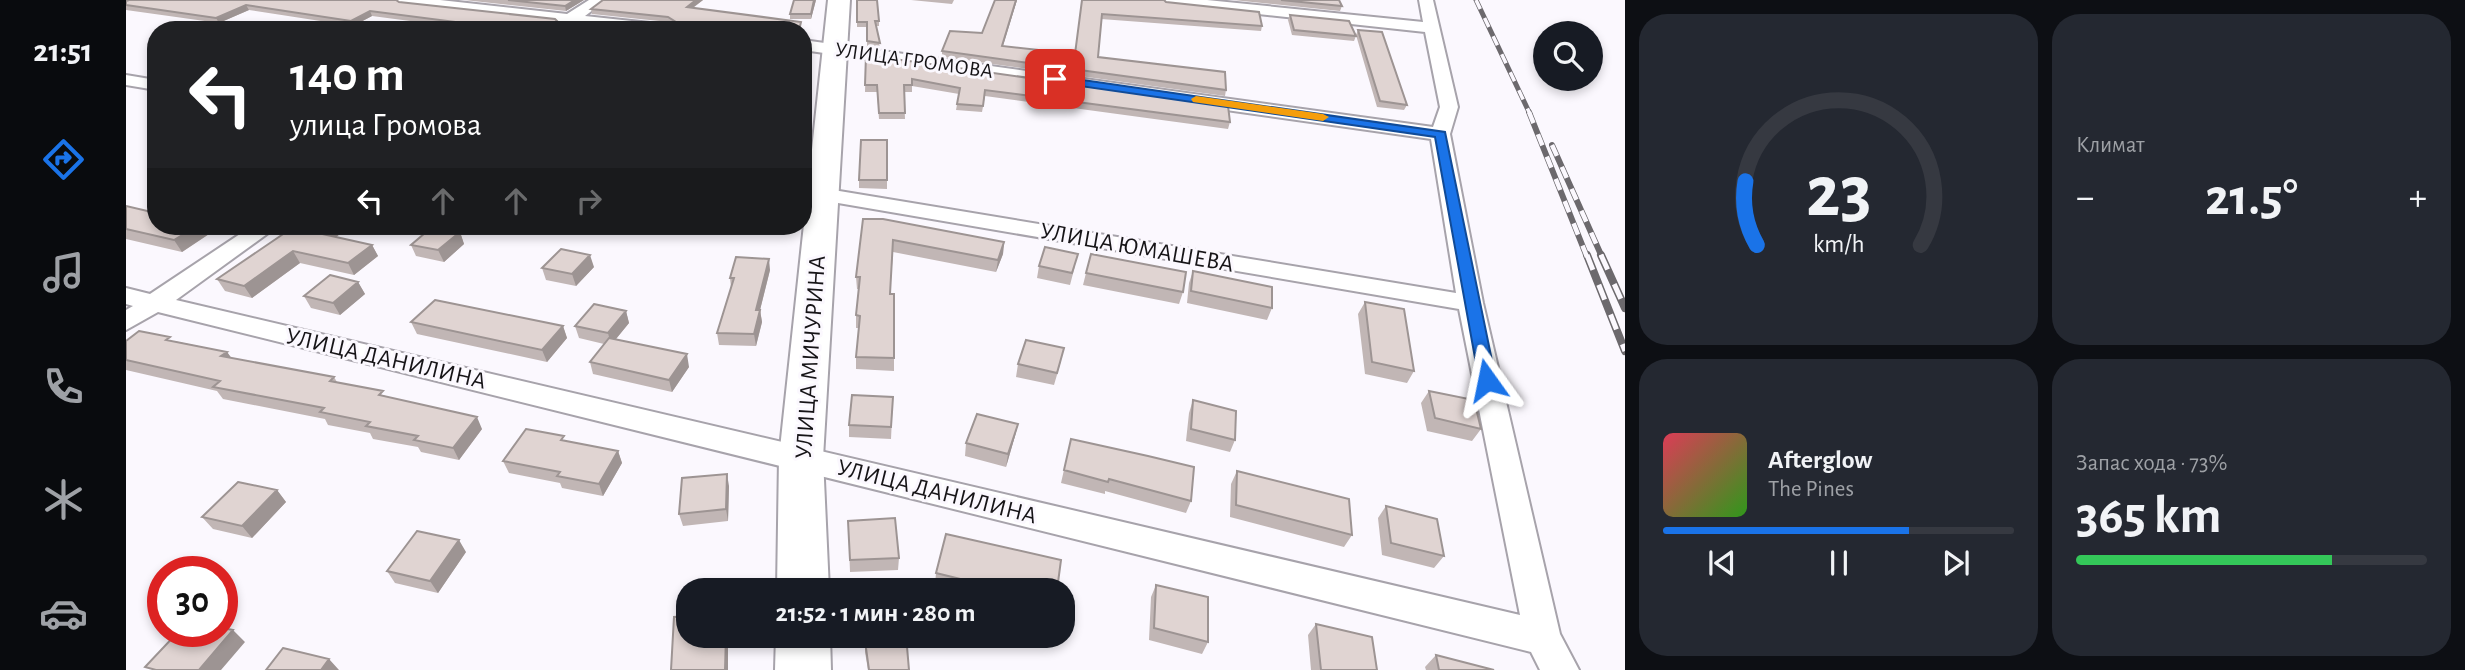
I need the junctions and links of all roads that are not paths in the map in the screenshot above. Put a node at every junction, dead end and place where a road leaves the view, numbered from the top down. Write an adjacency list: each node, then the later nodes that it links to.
1 (401, 0): 6 (street)
2 (599, 0): 6 (street)
3 (839, 0): 10 (main road, УЛИЦА МИЧУРИНА)
4 (1165, 0): 9 (street)
5 (1426, 0): 9 (street)
6 (570, 19): 7 (street); 8 (street)
7 (567, 21)
8 (588, 21)
9 (1432, 28): 13 (street)
10 (819, 46): 13 (street, УЛИЦА ГРОМОВА); 14 (main road, УЛИЦА МИЧУРИНА)
11 (126, 80): 12 (street)
12 (147, 84)
13 (1440, 134): 19 (street)
14 (813, 192): 15 (main road, УЛИЦА МИЧУРИНА); 19 (street, УЛИЦА ЮМАШЕВА)
15 (812, 214)
16 (252, 235): 18 (street)
17 (811, 235): 21 (main road, УЛИЦА МИЧУРИНА)
18 (140, 300): 20 (street); 21 (street, УЛИЦА ДАНИЛИНА)
19 (1470, 303): 23 (street)
20 (126, 322)
21 (801, 458): 22 (main road, УЛИЦА МИЧУРИНА); 23 (street, УЛИЦА ДАНИЛИНА)
22 (803, 578)
23 (1544, 638): 26 (street)
24 (803, 648): 25 (main road)
25 (803, 670)
26 (1560, 670)

